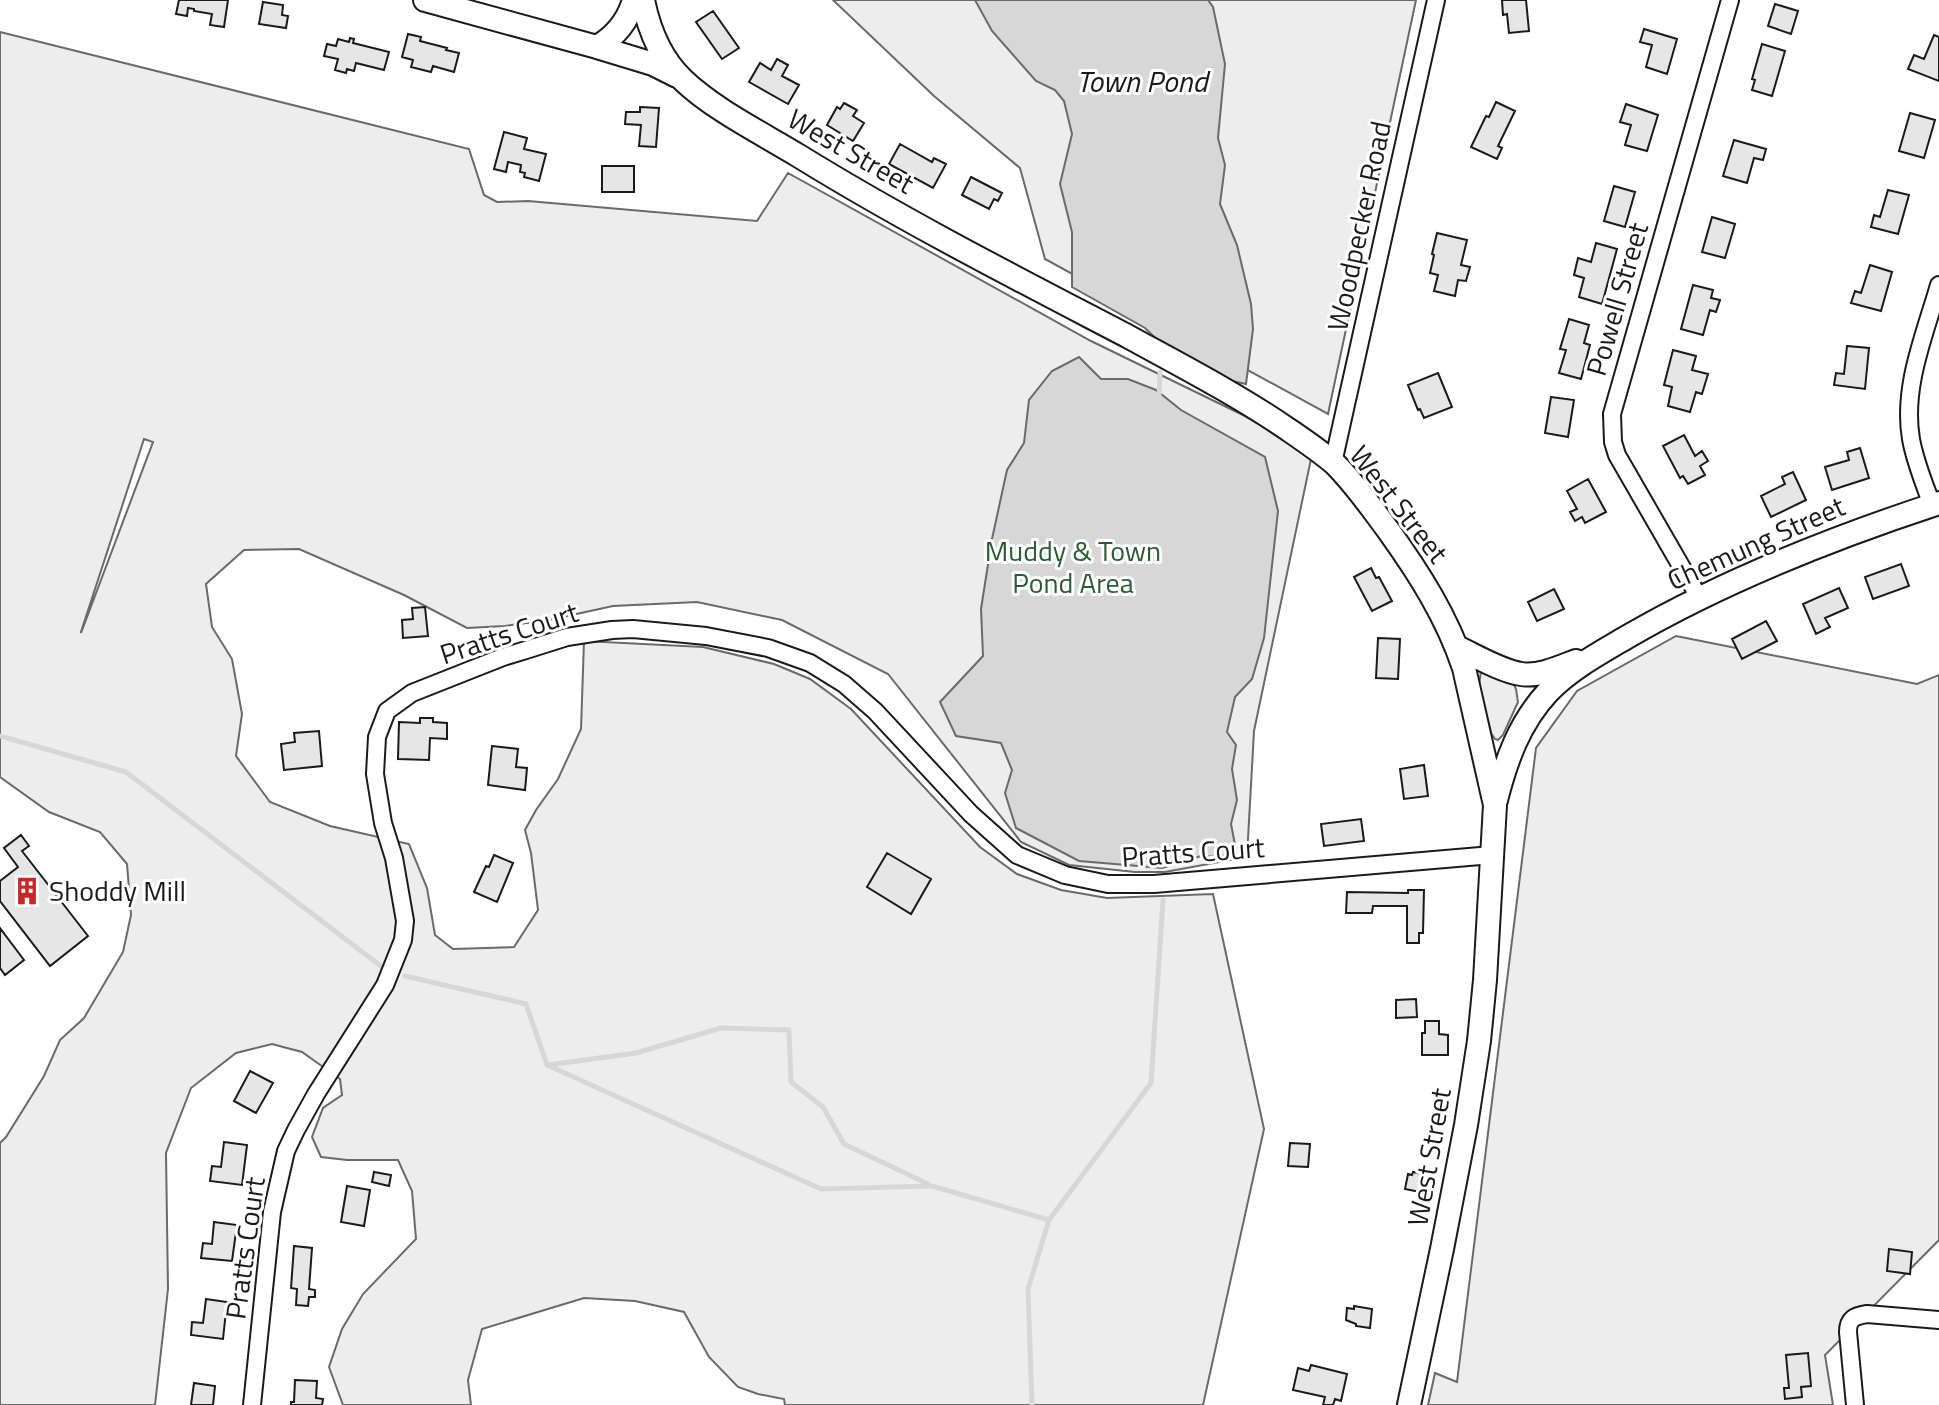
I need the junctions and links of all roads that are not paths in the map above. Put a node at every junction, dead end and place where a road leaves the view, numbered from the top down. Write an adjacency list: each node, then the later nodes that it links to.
1 (425, 0): 6 (street)
2 (634, 0): 6 (street)
3 (643, 0): 7 (street, West Street)
4 (1436, 0): 9 (street, Woodpecker Road)
5 (1730, 0): 11 (street, Powell Street)
6 (597, 47): 7 (street)
7 (682, 79): 9 (street, West Street)
8 (1939, 285): 10 (street)
9 (1333, 463): 12 (street, West Street)
10 (1935, 504): 11 (street, Chemung Street)
11 (1700, 599): 13 (street, Chemung Street)
12 (1457, 647): 13 (street, Chemung Street); 14 (street, West Street)
13 (1603, 651): 14 (street, Chemung Street)
14 (1495, 805): 15 (street, West Street)
15 (1492, 855): 17 (street, Pratts Court); 18 (street, West Street)
16 (1939, 1320): 19 (street)
17 (252, 1405)
18 (1409, 1405)
19 (1855, 1405)

